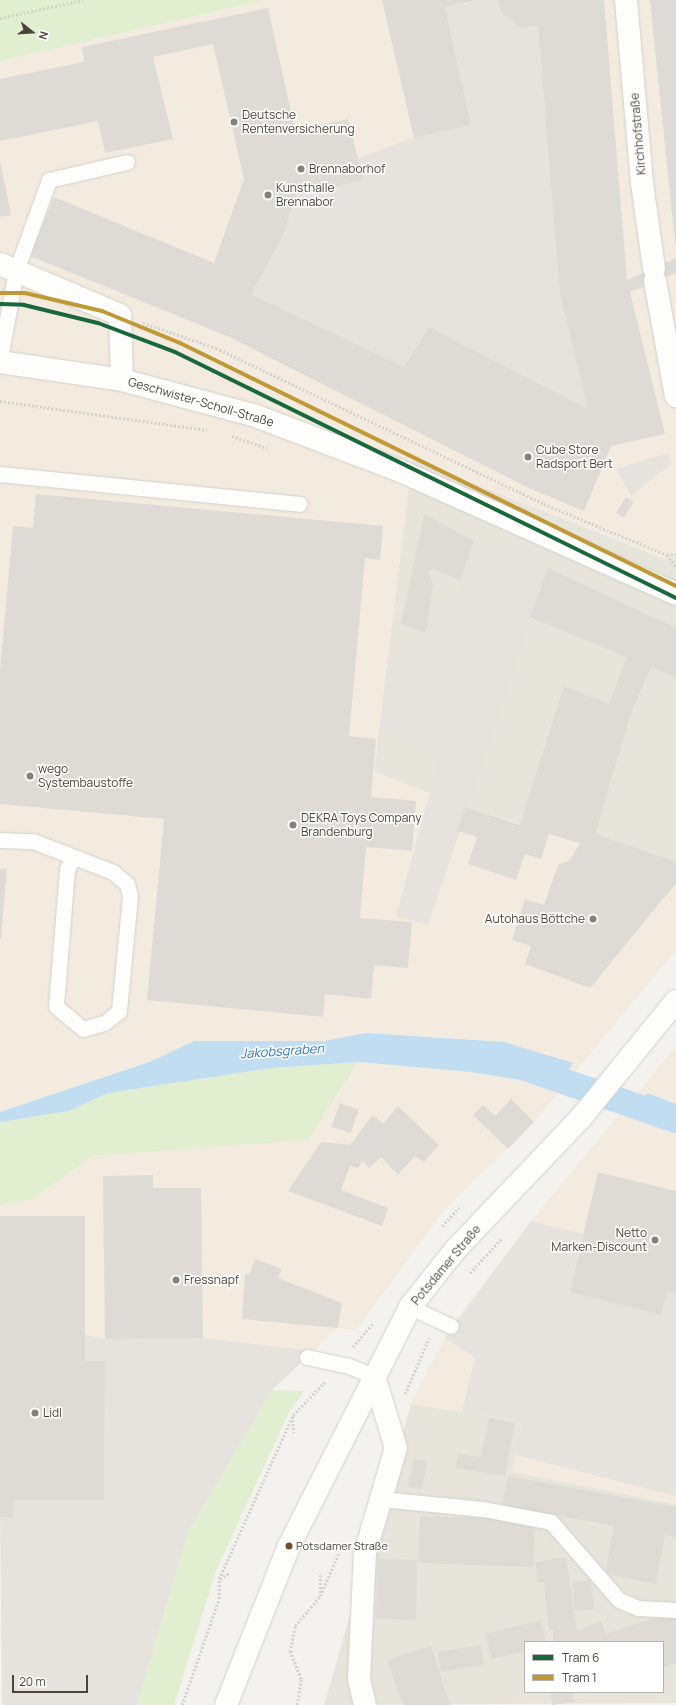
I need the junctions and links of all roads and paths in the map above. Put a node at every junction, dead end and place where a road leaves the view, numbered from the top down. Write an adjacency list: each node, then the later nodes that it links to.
1 (83, 0): 3 (path)
2 (626, 0): 10 (street, Kirchhofstraße)
3 (0, 18)
4 (126, 162): 5 (lane)
5 (8, 267): 6 (street); 7 (lane)
6 (120, 315): 9 (street, Geschwister-Scholl-Straße); 18 (path)
7 (0, 358)
8 (0, 362): 9 (street, Geschwister-Scholl-Straße)
9 (122, 380): 20 (street, Geschwister-Scholl-Straße)
10 (676, 396)
11 (0, 401): 12 (path)
12 (214, 431)
13 (229, 436): 14 (path)
14 (275, 451)
15 (0, 474): 16 (lane)
16 (300, 504)
17 (676, 554): 18 (path)
18 (667, 555): 19 (path)
19 (676, 568)
20 (676, 594)
21 (0, 840): 22 (lane)
22 (73, 858): 22 (lane)
23 (676, 1001): 26 (street, Potsdamer Straße)
24 (506, 1234): 25 (path)
25 (464, 1278)
26 (410, 1307): 27 (lane); 30 (street, Potsdamer Straße)
27 (436, 1319): 28 (lane); 32 (path)
28 (451, 1326)
29 (307, 1357): 30 (lane)
30 (374, 1376): 32 (street); 41 (street, Potsdamer Straße)
31 (293, 1415): 33 (path)
32 (388, 1428): 34 (street)
33 (294, 1433)
34 (381, 1500): 40 (lane); 43 (street)
35 (342, 1546): 39 (path)
36 (230, 1572): 38 (path)
37 (320, 1575): 39 (path)
38 (219, 1579)
39 (320, 1596): 42 (path)
40 (676, 1610)
41 (226, 1705)
42 (297, 1705)
43 (365, 1705)

